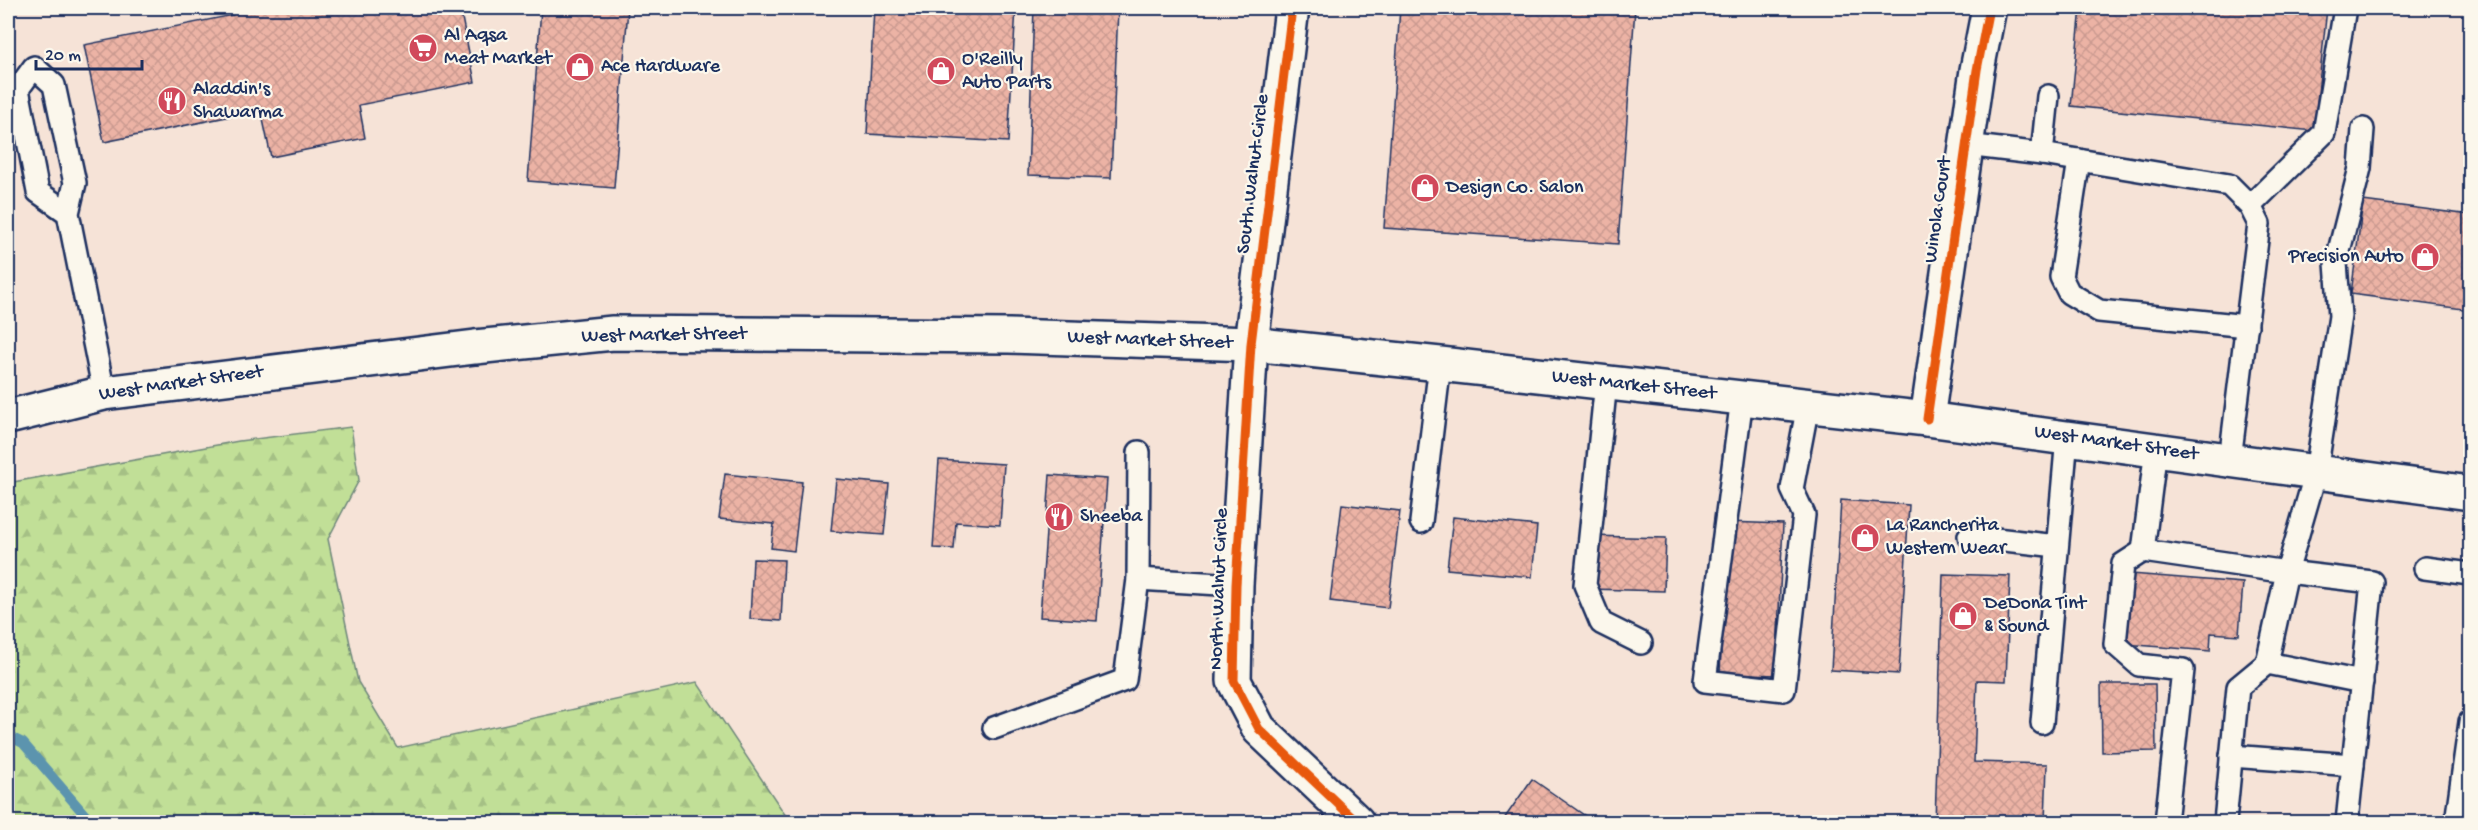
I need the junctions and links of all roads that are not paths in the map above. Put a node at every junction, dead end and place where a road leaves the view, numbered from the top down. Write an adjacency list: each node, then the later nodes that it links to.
1 (1292, 8): 12 (main road, South Walnut Circle)
2 (1989, 8): 6 (main road, Winola Court)
3 (2344, 8): 9 (lane)
4 (2048, 96): 7 (lane)
5 (2363, 129): 24 (lane)
6 (1966, 145): 7 (lane); 19 (main road, Winola Court)
7 (2042, 154): 8 (lane)
8 (2079, 160): 9 (lane); 11 (lane)
9 (2250, 206): 11 (lane)
10 (68, 213): 10 (lane); 15 (lane)
11 (2247, 326): 23 (lane)
12 (1251, 344): 13 (main road, West Market Street); 15 (main road, West Market Street); 34 (main road, North Walnut Circle)
13 (1440, 364): 14 (main road, West Market Street); 26 (lane)
14 (1606, 382): 16 (main road, West Market Street); 35 (lane)
15 (104, 393): 18 (main road, West Market Street)
16 (1742, 398): 17 (main road, West Market Street); 17 (lane)
17 (1808, 405): 19 (main road, West Market Street)
18 (8, 417)
19 (1927, 418): 20 (main road, West Market Street)
20 (2067, 437): 21 (main road, West Market Street); 28 (lane)
21 (2156, 449): 23 (main road, West Market Street); 29 (lane)
22 (1139, 452): 33 (lane)
23 (2230, 460): 24 (main road, West Market Street)
24 (2316, 472): 25 (main road, West Market Street); 31 (lane)
25 (2470, 493)
26 (1421, 522)
27 (1969, 536): 28 (lane)
28 (2057, 546): 39 (lane)
29 (2143, 551): 31 (lane); 44 (lane)
30 (2425, 568): 32 (lane)
31 (2287, 572): 36 (lane); 37 (lane)
32 (2470, 573)
33 (1138, 579): 34 (lane); 40 (lane)
34 (1236, 585): 43 (main road, North Walnut Circle)
35 (1641, 643)
36 (2267, 663): 37 (lane); 41 (lane)
37 (2362, 682): 42 (lane)
38 (2470, 722): 47 (lane)
39 (2042, 723)
40 (994, 728)
41 (2232, 756): 42 (lane); 45 (lane)
42 (2353, 765): 46 (lane)
43 (1357, 822)
44 (2166, 822)
45 (2225, 822)
46 (2347, 822)
47 (2456, 822)

